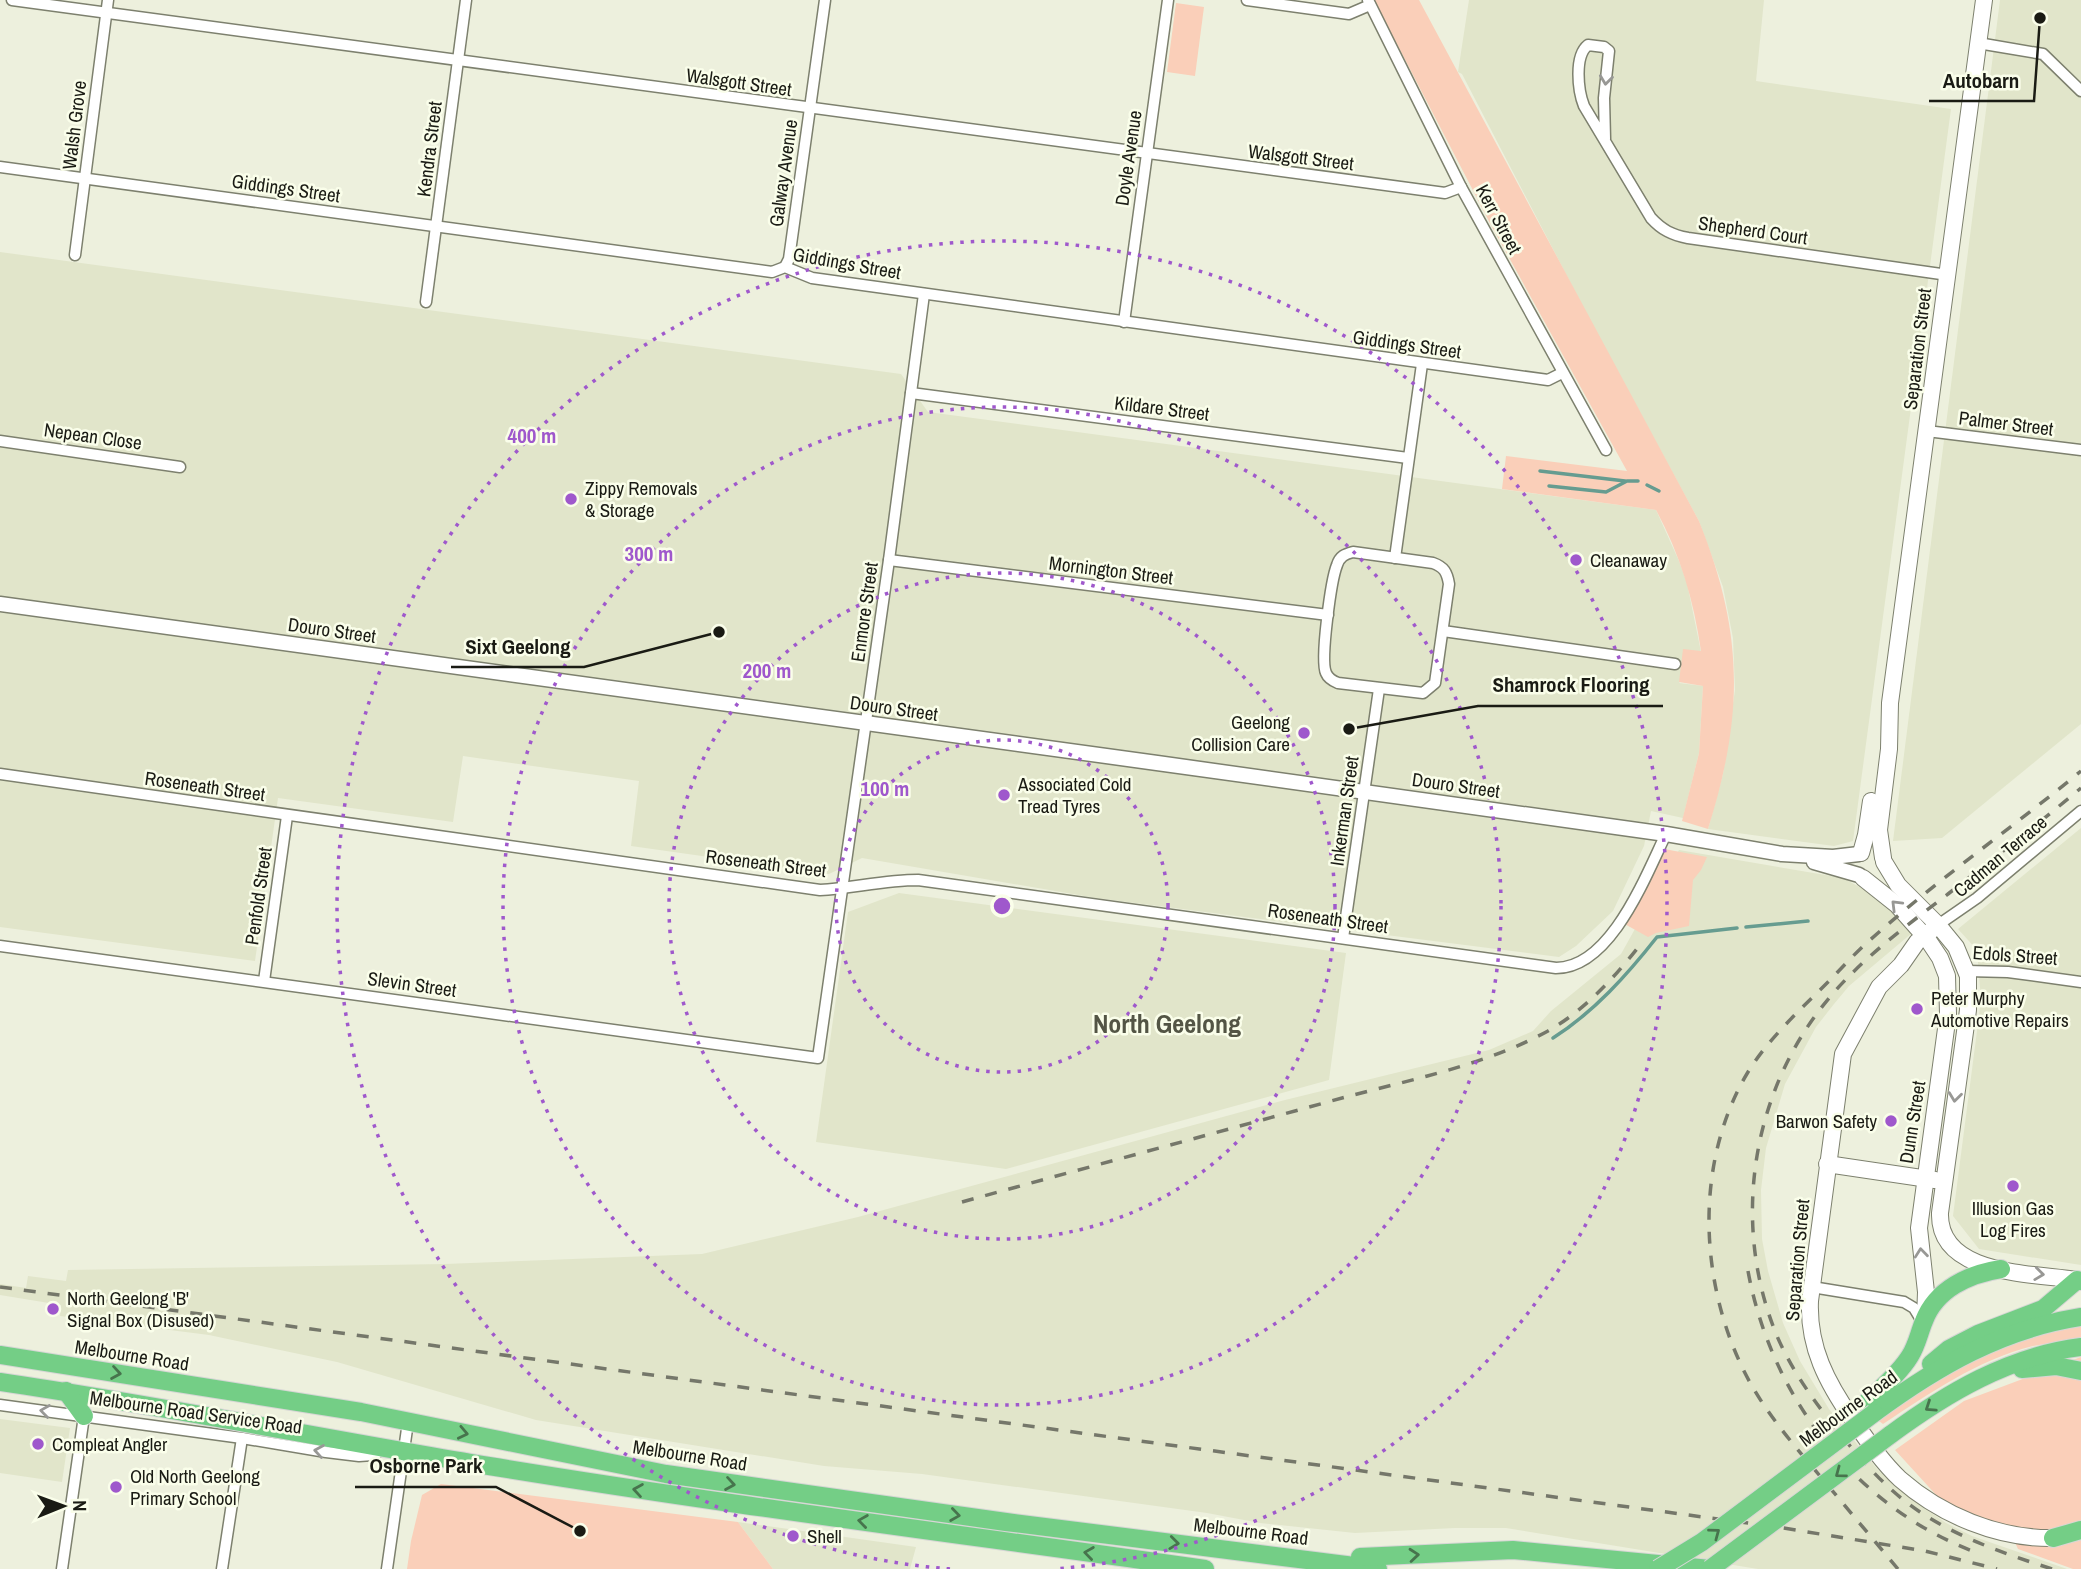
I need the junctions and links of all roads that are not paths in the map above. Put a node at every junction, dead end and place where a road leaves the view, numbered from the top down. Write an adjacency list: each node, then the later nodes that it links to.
1 (12, 0): 9 (street, Walsgott Street)
2 (108, 0): 9 (street, Walsh Grove)
3 (466, 0): 11 (street, Kendra Street)
4 (825, 0): 13 (street, Galway Avenue)
5 (1168, 0): 15 (street, Doyle Avenue)
6 (1247, 0): 8 (street)
7 (1984, 0): 10 (main road, Separation Street)
8 (1369, 3): 18 (street, Kerr Street)
9 (106, 13): 11 (street, Walsgott Street); 17 (street, Walsh Grove)
10 (1978, 43): 12 (street); 22 (main road, Separation Street)
11 (458, 61): 13 (street, Walsgott Street); 19 (street, Kendra Street)
12 (2081, 91)
13 (810, 109): 15 (street, Walsgott Street); 21 (street, Galway Avenue)
14 (1605, 139): 14 (street, Shepherd Court, one-way to 14); 22 (street, Shepherd Court)
15 (1147, 154): 18 (street, Walsgott Street); 25 (street, Doyle Avenue)
16 (0, 167): 17 (street, Giddings Street)
17 (85, 178): 19 (street, Giddings Street); 20 (street, Walsh Grove)
18 (1461, 187): 27 (street, Kerr Street)
19 (436, 227): 21 (street, Giddings Street); 24 (street, Kendra Street)
20 (75, 255)
21 (785, 267): 23 (street, Giddings Street)
22 (1948, 275): 29 (main road, Separation Street)
23 (924, 294): 25 (street, Giddings Street); 28 (street, Enmore Street)
24 (426, 302)
25 (1124, 321): 26 (street, Giddings Street)
26 (1422, 364): 27 (street, Giddings Street); 33 (street)
27 (1562, 373): 31 (street, Kerr Street)
28 (911, 393): 33 (street, Kildare Street); 36 (street, Enmore Street)
29 (1927, 431): 32 (street, Palmer Street); 42 (main road, Separation Street)
30 (0, 441): 34 (street, Nepean Close)
31 (1606, 450)
32 (2081, 450)
33 (1408, 458): 35 (street)
34 (180, 467)
35 (1395, 558): 38 (street); 39 (street)
36 (889, 560): 38 (street, Mornington Street); 43 (street, Enmore Street)
37 (0, 604): 43 (street, Douro Street)
38 (1328, 615): 41 (street)
39 (1443, 631): 40 (street); 41 (street)
40 (1675, 664)
41 (1379, 690): 45 (street, Inkerman Street)
42 (1890, 702): 49 (main road, Separation Street); 51 (main road, Separation Street)
43 (866, 724): 45 (street, Douro Street); 53 (street, Enmore Street)
44 (0, 774): 47 (street, Roseneath Street)
45 (1364, 792): 48 (street, Douro Street); 56 (street, Inkerman Street)
46 (2081, 811): 54 (street, Cadman Terrace)
47 (287, 816): 53 (street, Roseneath Street); 60 (street, Penfold Street)
48 (1666, 834): 50 (street, Douro Street); 56 (street, Roseneath Street)
49 (1860, 853): 50 (street, Douro Street); 51 (main road); 52 (main road)
50 (1782, 854): 52 (street, Douro Street)
51 (1884, 860): 52 (main road); 54 (main road, Separation Street)
52 (1861, 876): 55 (main road, one-way to 52)
53 (841, 889): 56 (street, Roseneath Street); 62 (street, Enmore Street)
54 (1938, 925): 55 (main road); 58 (main road, Dunn Street)
55 (1924, 936): 59 (main road, Dunn Street); 63 (main road, Separation Street)
56 (1343, 938)
57 (0, 946): 60 (street, Slevin Street)
58 (1967, 971): 59 (main road, Edols Street); 61 (street, Edols Street); 65 (main road, Dunn Street, one-way to 65)
59 (1947, 976): 64 (main road, Dunn Street)
60 (264, 981): 62 (street, Slevin Street)
61 (2081, 982)
62 (818, 1058)
63 (1827, 1164): 64 (main road); 68 (main road, Separation Street)
64 (1925, 1178): 65 (main road); 70 (main road, Dunn Street, one-way to 64)
65 (1944, 1181): 66 (main road, Dunn Street)
66 (2001, 1269): 67 (main road, one-way to 67); 70 (highway)
67 (2080, 1280): 78 (highway)
68 (1812, 1287): 70 (street); 89 (main road, Separation Street)
69 (2081, 1317): 78 (highway, Melbourne Road)
70 (1924, 1322): 80 (highway)
71 (2081, 1347): 74 (highway)
72 (0, 1357): 77 (highway); 82 (highway, Melbourne Road, one-way to 82)
73 (2081, 1371): 74 (highway)
74 (1971, 1381): 86 (highway, one-way to 86, bridge)
75 (0, 1384): 76 (highway, Melbourne Road)
76 (66, 1391): 77 (highway, Melbourne Road); 81 (highway)
77 (95, 1396): 84 (highway, Melbourne Road)
78 (1896, 1397): 80 (highway, Melbourne Road)
79 (0, 1405): 81 (street, Melbourne Road Service Road, one-way to 79)
80 (1870, 1408): 97 (highway, Melbourne Road, one-way to 80, bridge)
81 (84, 1416): 83 (street, Melbourne Road Service Road); 92 (street)
82 (408, 1422): 85 (street); 91 (highway, Melbourne Road, one-way to 91)
83 (242, 1438): 84 (street, Melbourne Road Service Road, one-way to 83); 93 (street)
84 (384, 1447): 85 (highway, Melbourne Road)
85 (404, 1451): 94 (street); 95 (highway, Melbourne Road, one-way to 85)
86 (1789, 1511): 98 (highway, bridge); 99 (highway, bridge)
87 (2081, 1530): 89 (highway)
88 (2081, 1537): 89 (highway)
89 (2053, 1538)
90 (1297, 1558): 91 (highway, Melbourne Road); 96 (highway, Melbourne Road); 98 (highway, one-way to 98)
91 (1253, 1561)
92 (62, 1569)
93 (222, 1569)
94 (387, 1569)
95 (1205, 1569)
96 (1378, 1569)
97 (1658, 1569)
98 (1710, 1569)
99 (1731, 1569)

